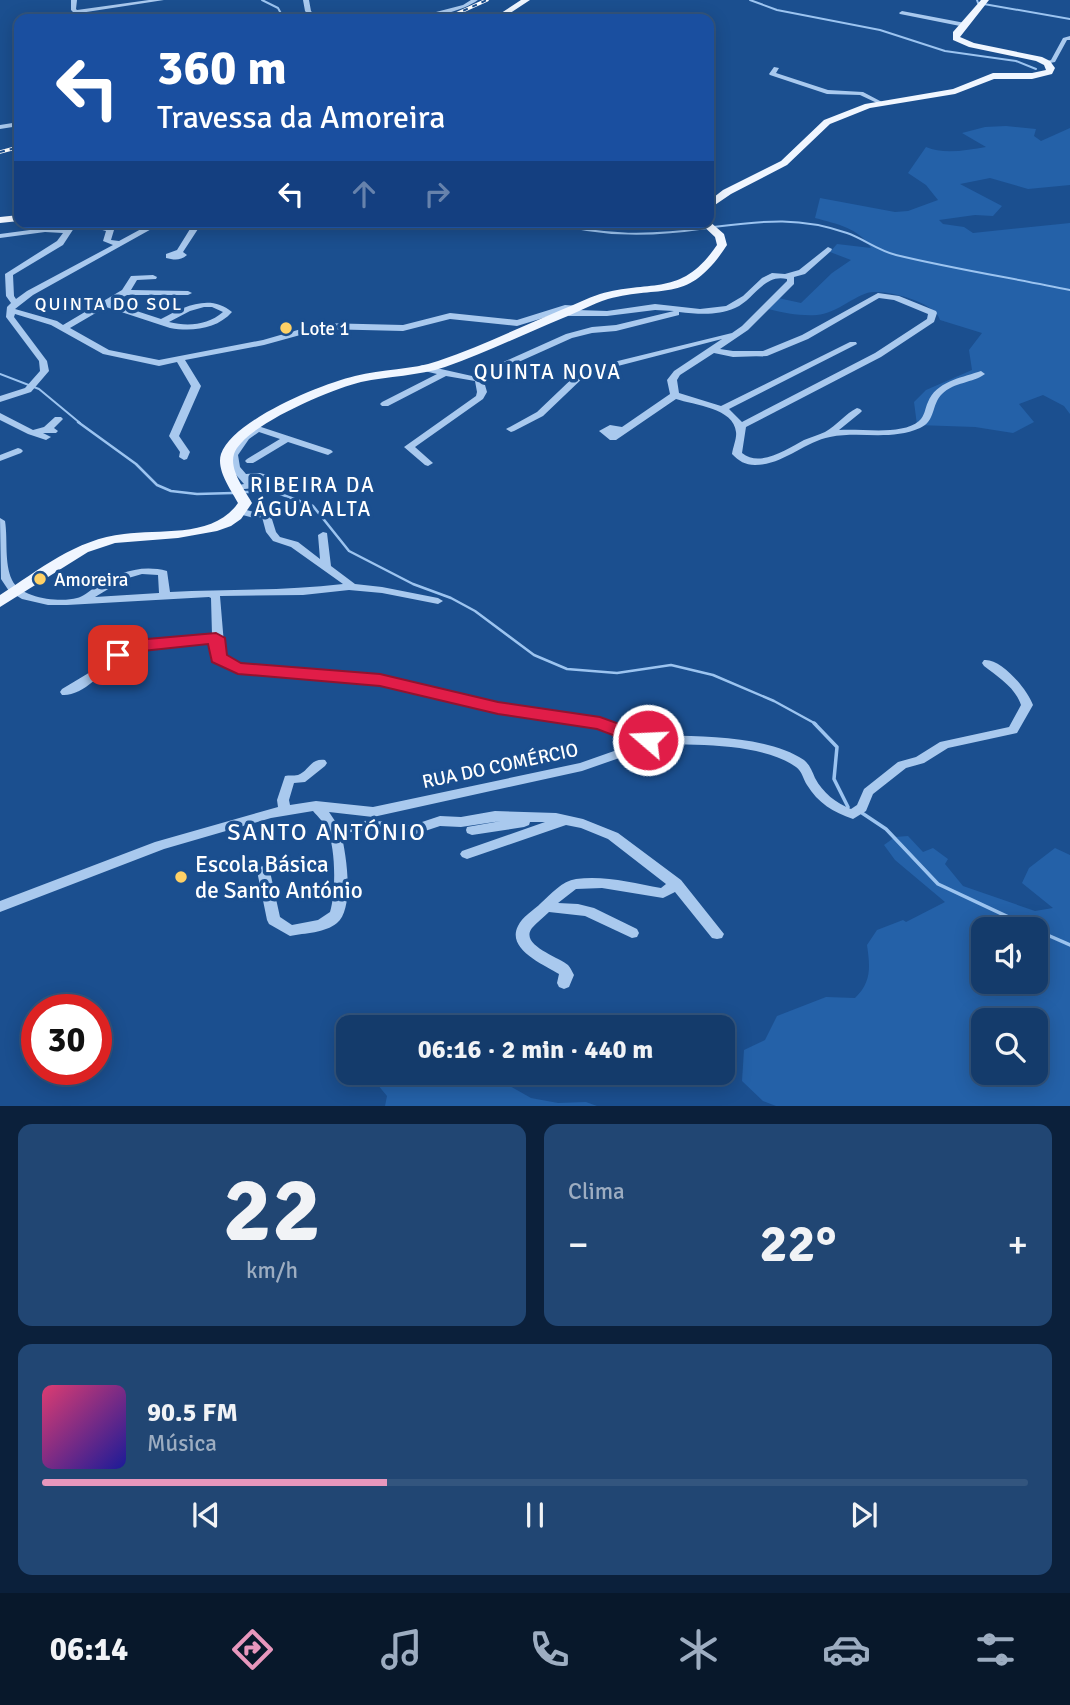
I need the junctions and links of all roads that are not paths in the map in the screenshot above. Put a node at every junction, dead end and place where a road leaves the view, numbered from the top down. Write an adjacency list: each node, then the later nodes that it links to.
1 (74, 0): 8 (street)
2 (109, 0): 7 (street)
3 (159, 0): 7 (street)
4 (475, 0): 10 (street)
5 (523, 1): 11 (main road)
6 (984, 3): 12 (main road)
7 (113, 7): 8 (street)
8 (76, 12)
9 (902, 13): 12 (street)
10 (432, 14)
11 (504, 14)
12 (965, 25): 14 (main road)
13 (1070, 38): 14 (street)
14 (1047, 62): 16 (main road)
15 (776, 68): 16 (street)
16 (879, 103): 17 (main road)
17 (714, 202)
18 (70, 228): 25 (street)
19 (103, 228): 24 (street)
20 (112, 228): 24 (street)
21 (149, 228): 27 (street)
22 (194, 228): 29 (street)
23 (710, 228): 36 (main road)
24 (109, 230): 27 (street)
25 (68, 231): 26 (street); 35 (street)
26 (0, 236)
27 (120, 244): 35 (street)
28 (828, 249): 30 (street)
29 (179, 252)
30 (787, 276): 37 (street); 40 (street)
31 (153, 277): 32 (street)
32 (125, 292): 33 (street); 34 (street)
33 (188, 293)
34 (105, 304): 38 (street); 39 (street)
35 (13, 307): 39 (street); 49 (street)
36 (582, 308): 37 (street); 43 (street); 44 (main road)
37 (682, 312): 47 (street)
38 (163, 322): 38 (street)
39 (64, 328): 43 (street)
40 (742, 331): 42 (street); 55 (street)
41 (853, 344): 51 (street)
42 (714, 349): 48 (street); 56 (street)
43 (180, 359): 62 (street)
44 (424, 368): 45 (street); 66 (main road)
45 (443, 374): 47 (street); 50 (street)
46 (981, 374): 58 (street)
47 (479, 378): 65 (street)
48 (675, 395): 51 (street); 57 (street)
49 (0, 400)
50 (385, 404)
51 (722, 409): 56 (street)
52 (857, 411): 58 (street)
53 (0, 416): 54 (street)
54 (58, 419)
55 (511, 429)
56 (740, 429): 58 (street)
57 (624, 430)
58 (827, 435)
59 (285, 440): 61 (street); 64 (street); 66 (street)
60 (18, 451): 63 (street)
61 (328, 452)
62 (184, 457)
63 (0, 458)
64 (250, 460)
65 (428, 463)
66 (240, 488): 67 (street); 69 (main road)
67 (312, 491)
68 (309, 510): 70 (street)
69 (239, 511): 70 (street); 75 (main road)
70 (264, 513): 73 (street)
71 (0, 521): 75 (street)
72 (323, 535): 73 (street)
73 (326, 565): 74 (street)
74 (349, 587): 76 (street); 79 (street)
75 (15, 592): 78 (street); 80 (main road)
76 (212, 593): 77 (street); 81 (street)
77 (165, 596): 78 (street); 78 (street)
78 (81, 601)
79 (438, 601)
80 (0, 602)
81 (216, 638): 83 (street); 84 (street)
82 (988, 663): 84 (street)
83 (66, 692)
84 (626, 740): 86 (street, RUA DO COMÉRCIO)
85 (321, 763): 87 (street)
86 (316, 806): 87 (street, RUA DO COMÉRCIO); 90 (street)
87 (285, 810): 96 (street, RUA DO COMÉRCIO)
88 (532, 818): 89 (street); 90 (street); 91 (street)
89 (566, 820): 92 (street); 94 (street)
90 (334, 829): 93 (street)
91 (472, 830)
92 (467, 854)
93 (264, 871)
94 (676, 884): 95 (street); 98 (street)
95 (549, 906): 97 (street); 99 (street)
96 (0, 908)
97 (632, 933)
98 (717, 934)
99 (564, 983)

